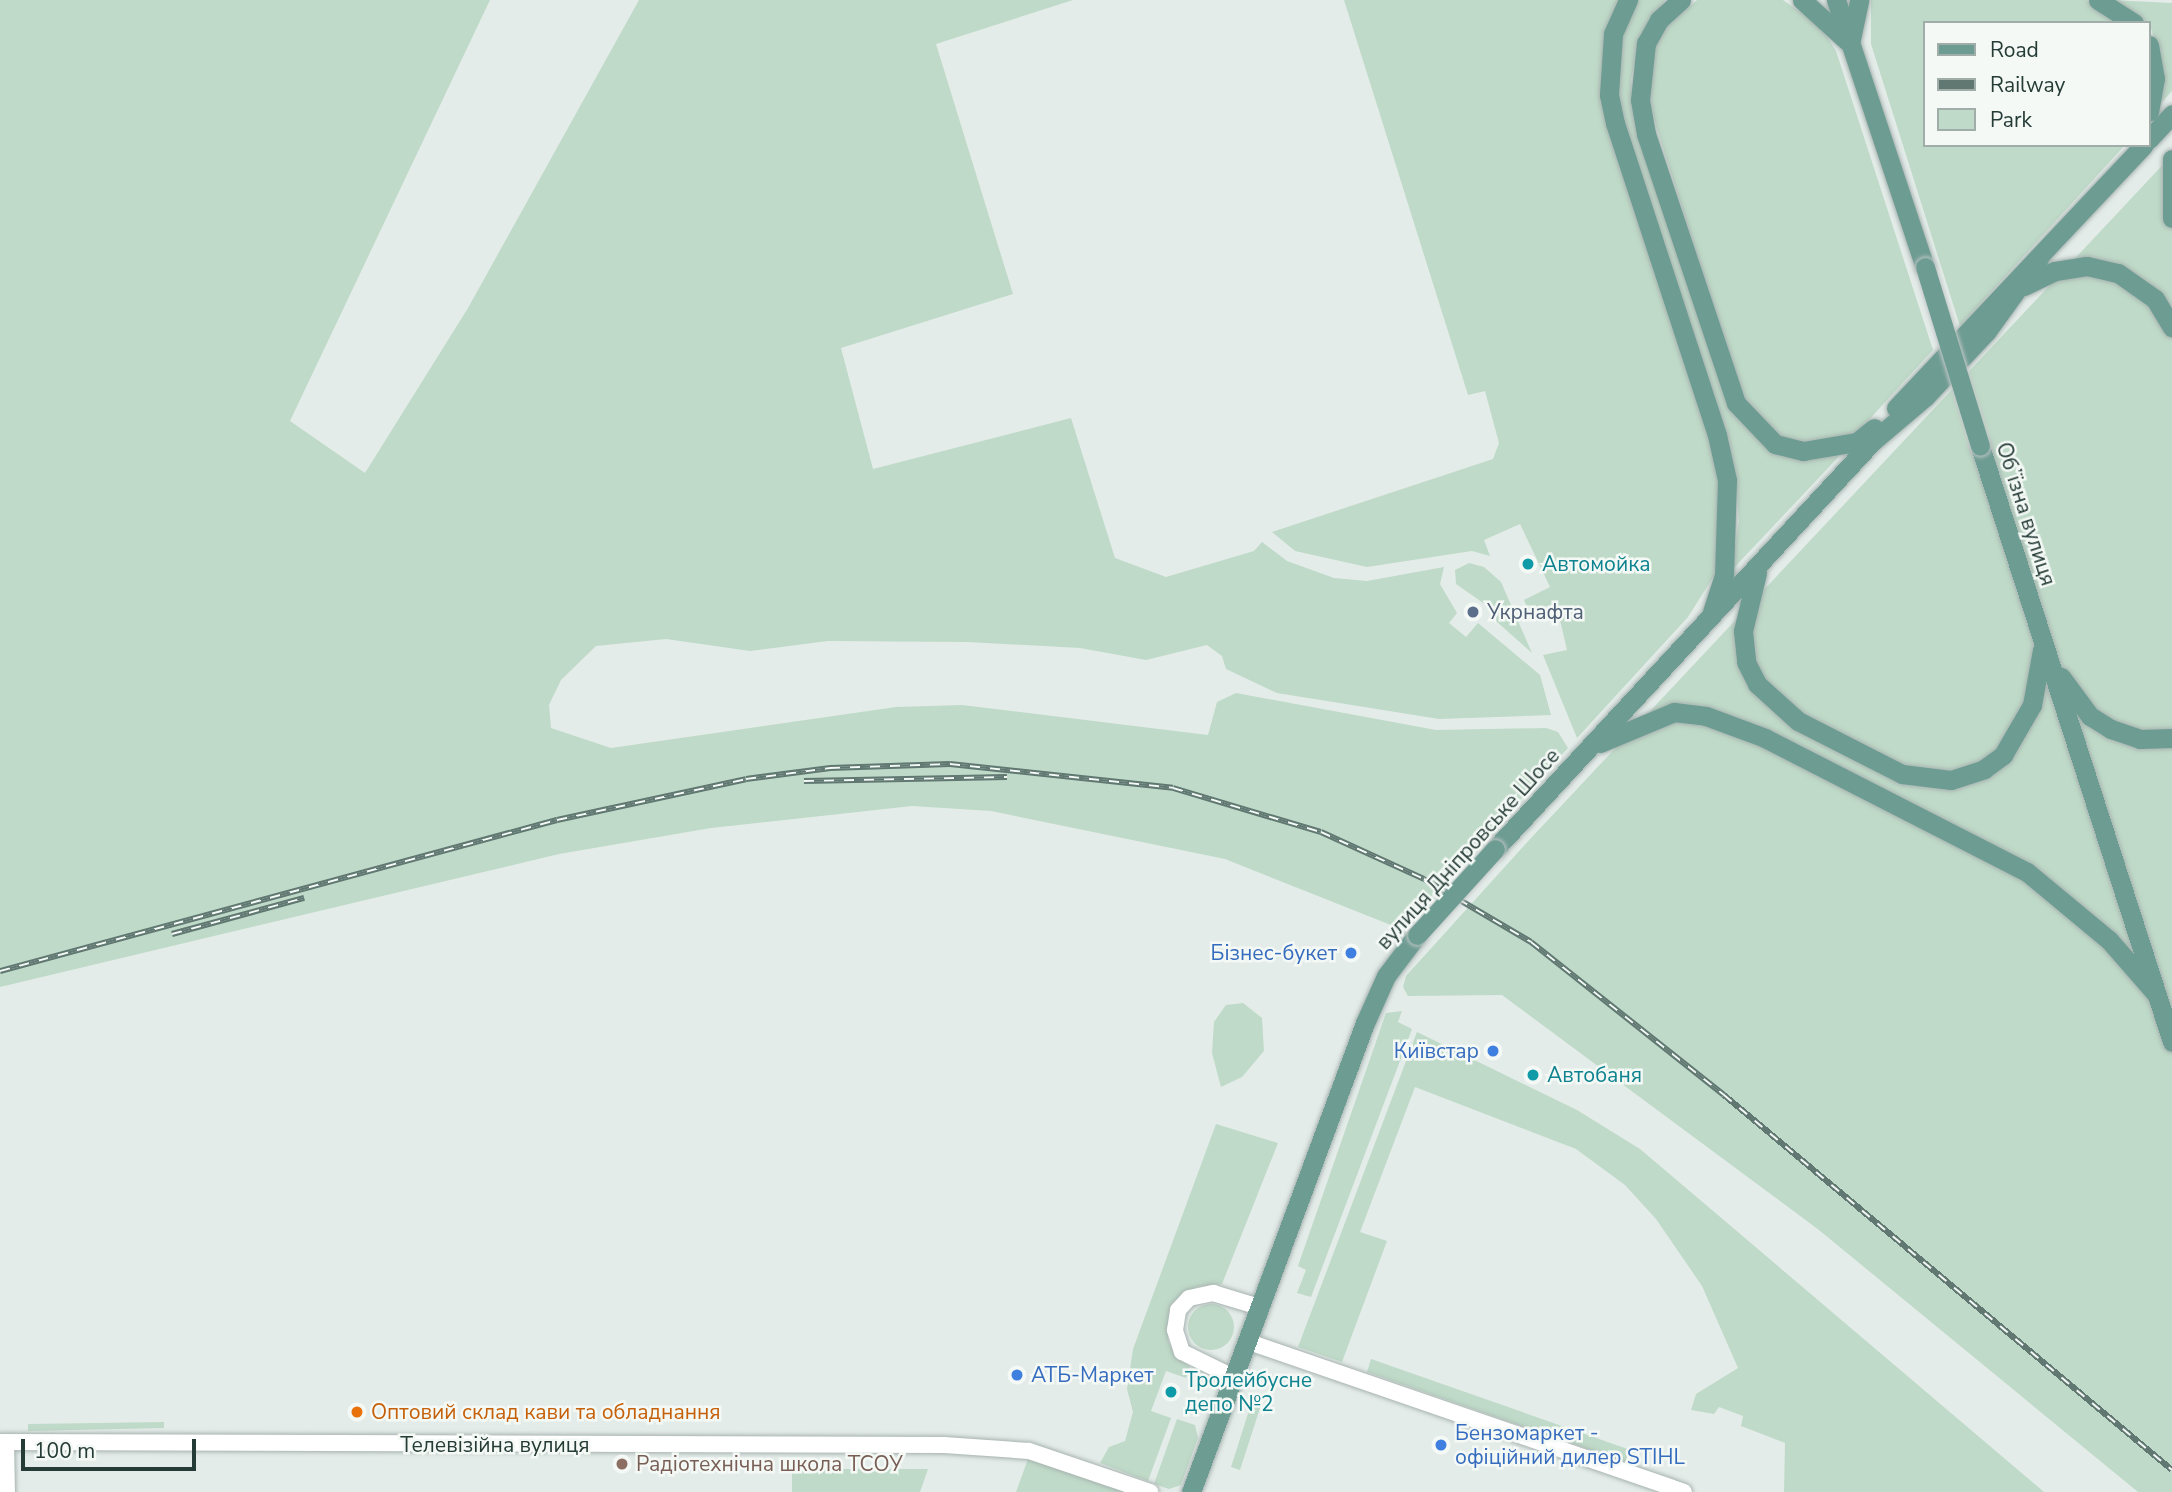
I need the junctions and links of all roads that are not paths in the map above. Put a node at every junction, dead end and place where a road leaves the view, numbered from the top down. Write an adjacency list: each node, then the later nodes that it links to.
1 (1628, 0): 22 (main road)
2 (1681, 0): 19 (main road)
3 (1802, 0): 8 (main road)
4 (1836, 0): 8 (main road, Обʼїзна вулиця)
5 (1859, 0): 8 (main road)
6 (2098, 0): 7 (main road)
7 (2131, 21)
8 (1850, 44): 23 (main road, Обʼїзна вулиця, bridge)
9 (2151, 56): 10 (main road)
10 (2151, 100)
11 (2172, 114): 12 (main road)
12 (2151, 137)
13 (2138, 149): 16 (main road, вулиця Дніпровське Шосе)
14 (2172, 159): 15 (main road)
15 (2172, 218)
16 (2039, 259): 17 (main road, вулиця Дніпровське Шосе); 19 (main road, вулиця Дніпровське Шосе)
17 (2024, 286): 18 (main road); 20 (main road, вулиця Дніпровське Шосе)
18 (2172, 327)
19 (1886, 418): 20 (main road, вулиця Дніпровське Шосе)
20 (1873, 441): 21 (main road, вулиця Дніпровське Шосе)
21 (1761, 564): 22 (main road, вулиця Дніпровське Шосе); 23 (main road)
22 (1711, 617): 25 (main road, вулиця Дніпровське Шосе)
23 (2043, 642): 24 (main road); 26 (main road, Обʼїзна вулиця)
24 (2172, 738)
25 (1590, 748): 26 (main road); 28 (main road, вулиця Дніпровське Шосе, bridge)
26 (2157, 995): 27 (main road, Обʼїзна вулиця)
27 (2172, 1042)
28 (1259, 1307): 29 (main road, вулиця Дніпровське Шосе); 30 (street)
29 (1247, 1341): 30 (main road, вулиця Дніпровське Шосе); 35 (street)
30 (1233, 1377): 34 (main road, вулиця Дніпровське Шосе)
31 (3, 1442): 32 (street); 33 (street, Телевізійна вулиця)
32 (7, 1492)
33 (1150, 1492)
34 (1191, 1492)
35 (1684, 1492)

